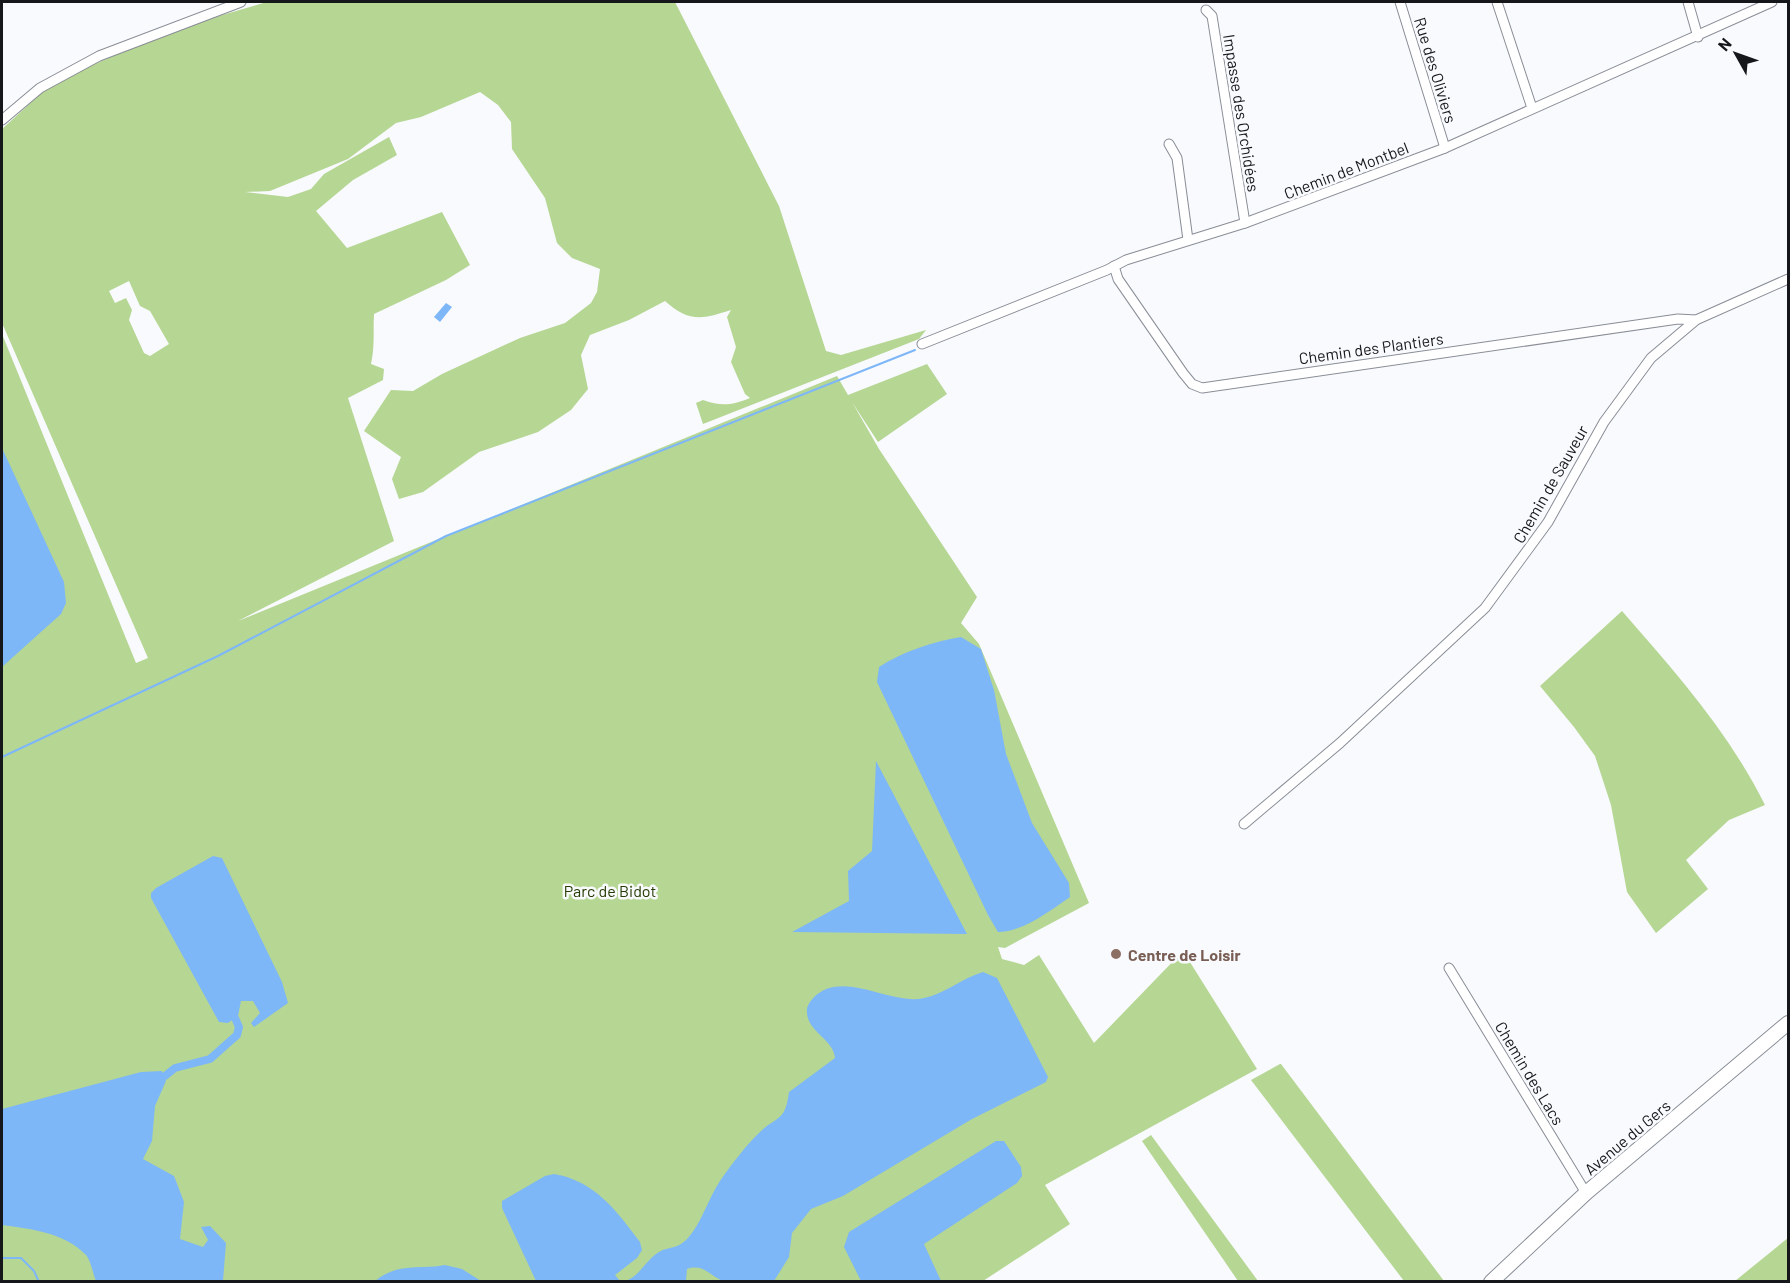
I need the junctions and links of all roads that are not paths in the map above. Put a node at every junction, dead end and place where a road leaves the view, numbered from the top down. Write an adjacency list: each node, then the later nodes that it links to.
1 (241, 2): 9 (street)
2 (1400, 2): 11 (street, Rue des Oliviers)
3 (1497, 2): 8 (street)
4 (1688, 2): 7 (street)
5 (1773, 2): 7 (street, Chemin de Montbel)
6 (1206, 10): 12 (street, Impasse des Orchidées)
7 (1698, 37): 8 (street, Chemin de Montbel)
8 (1532, 108): 11 (street, Chemin de Montbel)
9 (2, 120)
10 (1169, 144): 13 (street)
11 (1445, 148): 12 (street, Chemin de Montbel)
12 (1245, 223): 13 (street, Chemin de Montbel)
13 (1188, 240): 14 (street, Chemin de Montbel)
14 (1114, 266): 16 (street, Chemin des Plantiers); 17 (street, Chemin de Montbel)
15 (1788, 279): 16 (street, Chemin de Sauveur)
16 (1696, 320): 18 (street, Chemin de Sauveur)
17 (922, 344)
18 (1244, 824)
19 (1449, 968): 21 (street, Chemin des Lacs)
20 (1788, 1023): 21 (main road, Avenue du Gers)
21 (1586, 1193): 22 (main road, Avenue du Gers)
22 (1491, 1281)

